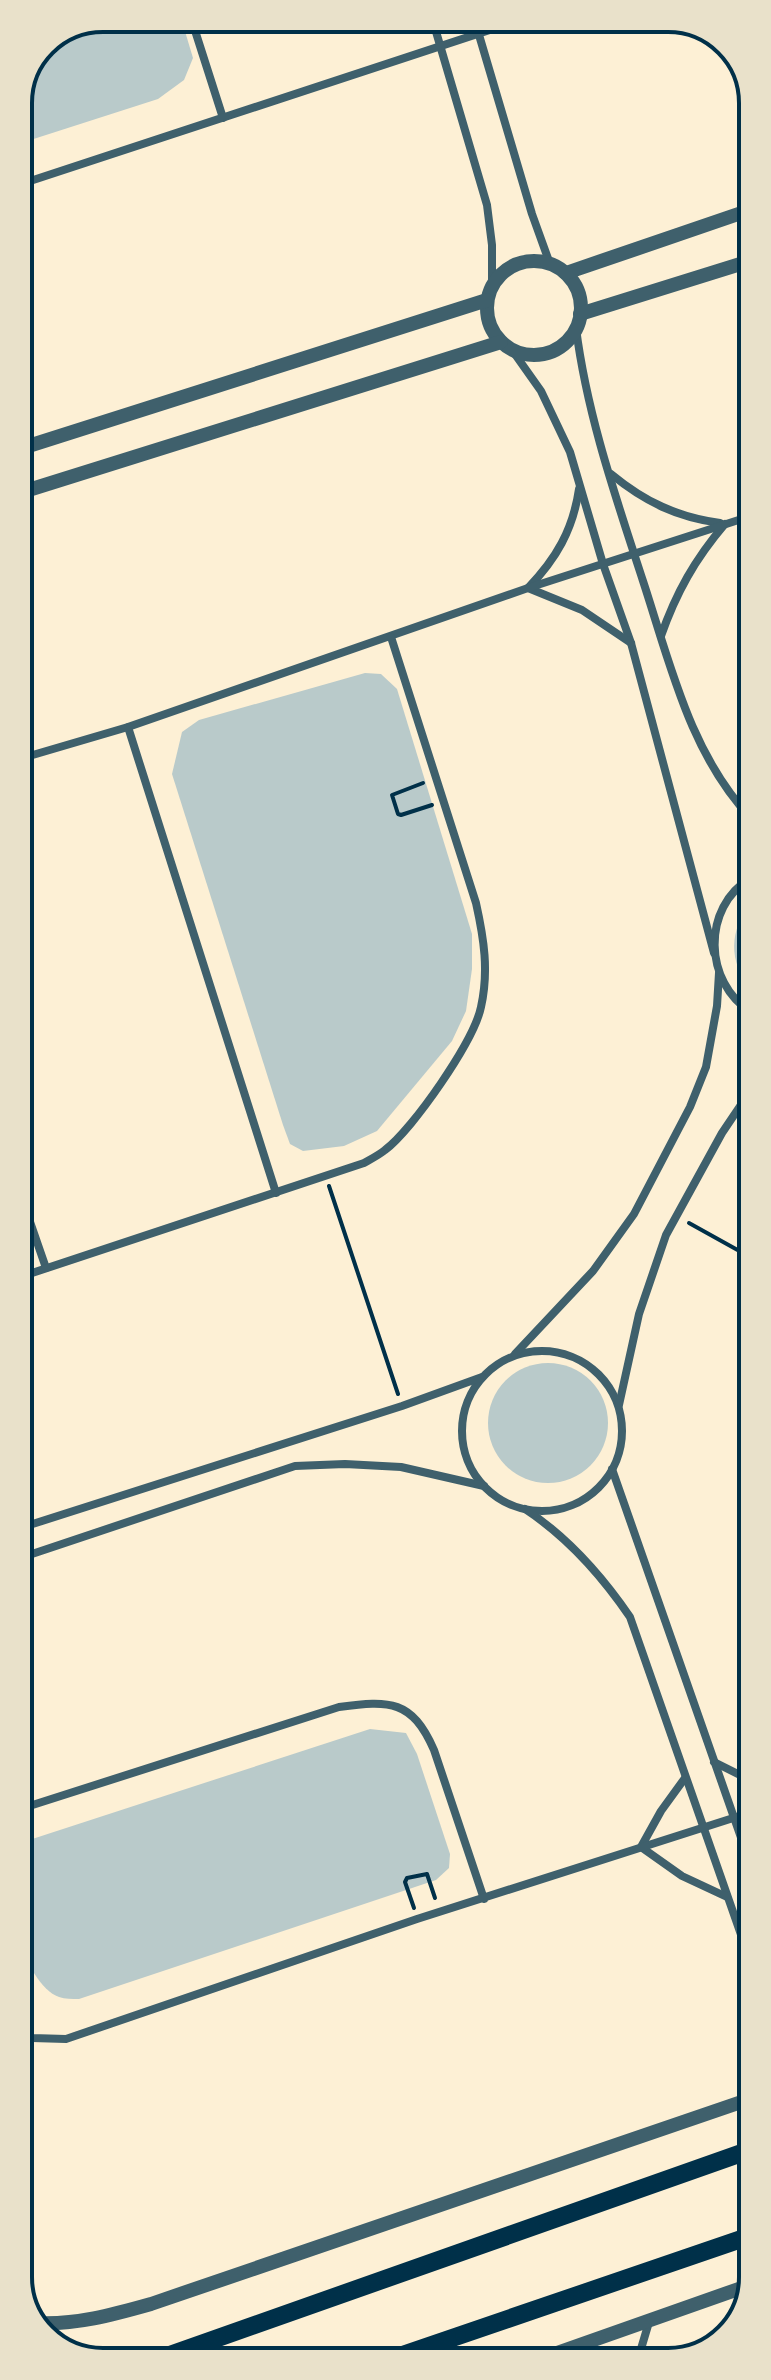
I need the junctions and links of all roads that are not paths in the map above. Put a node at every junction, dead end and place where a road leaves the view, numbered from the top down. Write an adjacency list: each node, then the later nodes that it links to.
1 (195, 32): 6 (street)
2 (436, 32): 5 (street)
3 (485, 32): 4 (street)
4 (479, 34): 5 (street); 9 (street)
5 (440, 47): 6 (street); 12 (street)
6 (223, 118): 7 (street)
7 (32, 180)
8 (739, 214): 11 (street)
9 (550, 264): 11 (street); 12 (street)
10 (739, 265): 13 (street)
11 (566, 273): 13 (street)
12 (489, 293): 14 (street); 15 (street)
13 (578, 321): 14 (street); 16 (street)
14 (506, 346): 17 (street); 18 (street)
15 (32, 445)
16 (609, 473): 20 (street); 21 (street)
17 (580, 484): 22 (street); 23 (street)
18 (32, 489)
19 (739, 520): 20 (street)
20 (725, 524): 21 (street); 24 (street)
21 (635, 555): 22 (street); 24 (street)
22 (603, 564): 23 (street); 26 (street)
23 (528, 588): 25 (street); 26 (street)
24 (661, 636): 29 (street)
25 (391, 637): 27 (street); 35 (street)
26 (631, 643): 31 (street)
27 (128, 727): 28 (street); 35 (street)
28 (32, 755)
29 (739, 803)
30 (739, 889): 31 (street)
31 (714, 953): 32 (street)
32 (719, 973): 33 (street); 39 (street)
33 (739, 1001)
34 (739, 1108): 41 (street)
35 (276, 1193): 37 (street)
36 (32, 1228): 37 (street)
37 (46, 1268): 38 (street)
38 (32, 1273)
39 (514, 1355): 40 (street); 41 (street)
40 (483, 1376): 43 (street); 45 (street)
41 (618, 1406): 42 (street)
42 (612, 1469): 44 (street); 47 (street)
43 (484, 1486): 44 (street); 46 (street)
44 (525, 1509): 49 (street)
45 (32, 1524)
46 (32, 1554)
47 (713, 1761): 48 (street); 52 (street)
48 (739, 1774)
49 (685, 1778): 53 (street); 55 (street)
50 (32, 1805): 57 (street)
51 (739, 1817): 52 (street)
52 (734, 1819): 53 (street); 54 (street)
53 (703, 1827): 55 (street); 56 (street)
54 (739, 1833)
55 (641, 1847): 56 (street); 57 (street)
56 (727, 1897): 58 (street)
57 (484, 1899): 59 (street)
58 (739, 1930)
59 (32, 2038)
60 (739, 2100): 65 (street)
61 (739, 2154): 66 (main road)
62 (739, 2240): 67 (main road)
63 (738, 2289): 64 (street)
64 (649, 2322): 68 (street); 69 (street)
65 (50, 2324)
66 (190, 2348)
67 (423, 2348)
68 (572, 2348)
69 (641, 2348)

